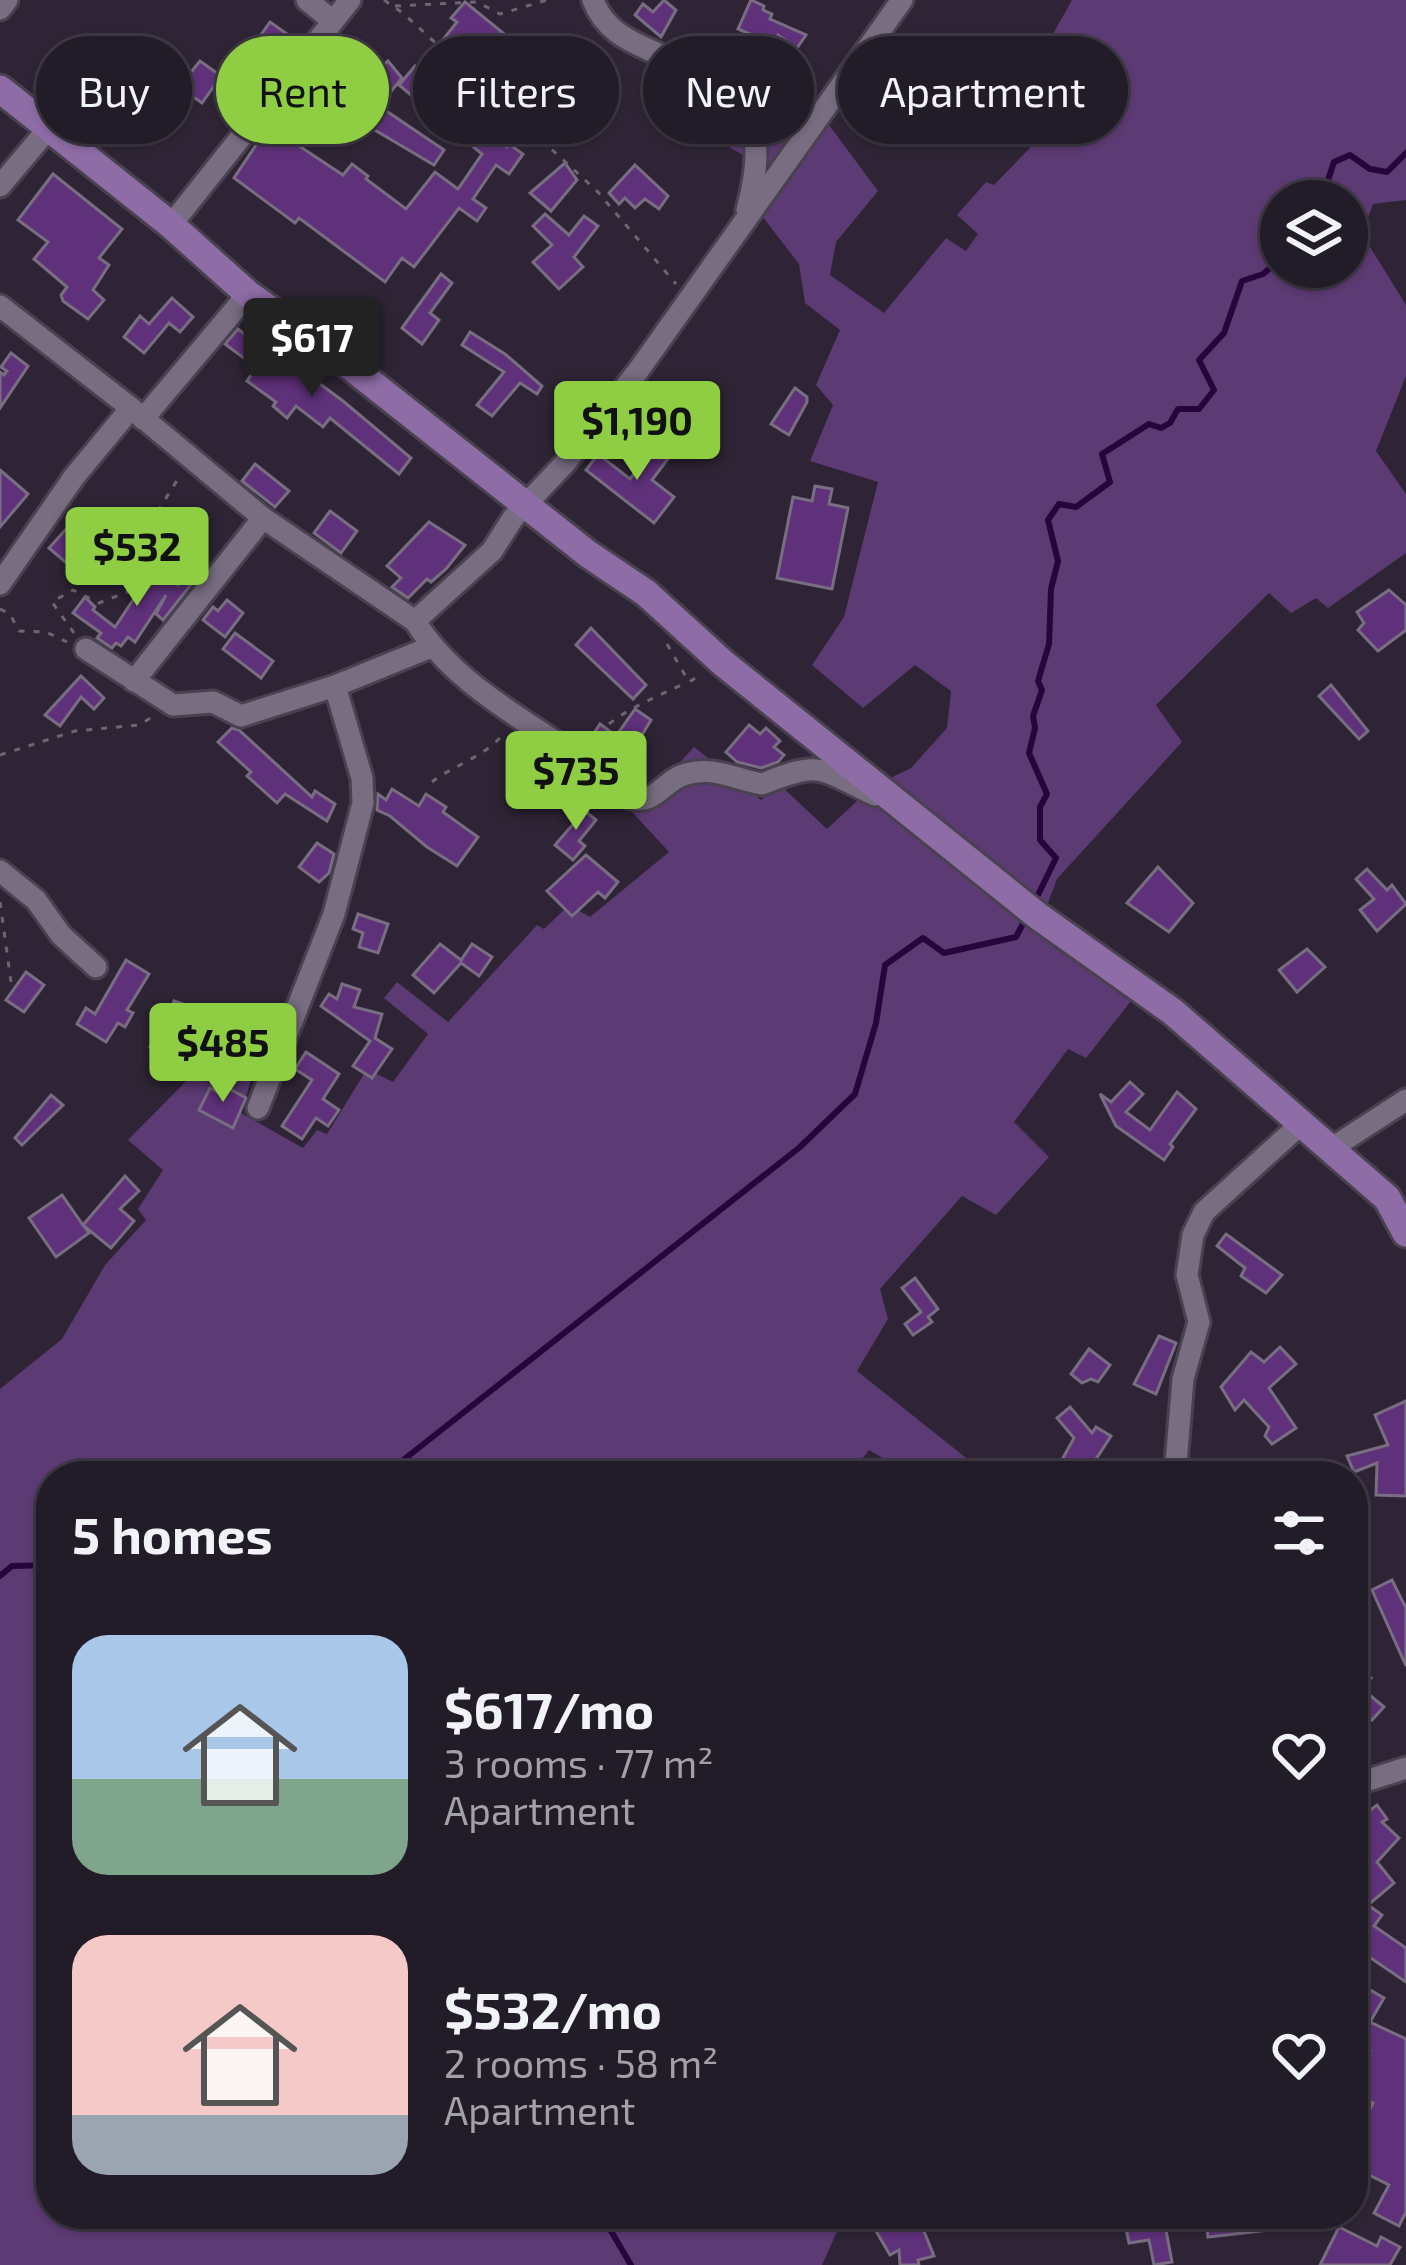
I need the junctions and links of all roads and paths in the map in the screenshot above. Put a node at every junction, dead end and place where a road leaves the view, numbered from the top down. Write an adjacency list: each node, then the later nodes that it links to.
1 (7, 0): 9 (street)
2 (307, 0): 10 (street)
3 (350, 0): 10 (street)
4 (383, 0): 8 (path)
5 (547, 0): 8 (path)
6 (592, 0): 17 (street)
7 (902, 0): 17 (street)
8 (393, 6): 19 (path)
9 (0, 9)
10 (332, 22): 16 (street)
11 (0, 89): 12 (main road)
12 (36, 119)
13 (36, 143): 15 (street)
14 (67, 144): 16 (main road)
15 (0, 186)
16 (171, 225): 18 (main road)
17 (742, 228): 19 (street)
18 (248, 294): 21 (street); 23 (main road)
19 (688, 300): 23 (street)
20 (3, 316): 21 (street)
21 (137, 413): 22 (street); 25 (street)
22 (190, 460): 24 (street); 29 (path)
23 (526, 506): 27 (street); 38 (main road)
24 (263, 518): 27 (street); 30 (street)
25 (0, 584)
26 (0, 609): 29 (path)
27 (415, 621): 28 (street)
28 (431, 647): 32 (street); 34 (street)
29 (86, 649): 30 (street)
30 (134, 681): 33 (street)
31 (688, 682): 35 (path)
32 (334, 686): 33 (street); 44 (street)
33 (172, 705): 36 (path)
34 (513, 716): 37 (path); 38 (street)
35 (609, 724)
36 (0, 755)
37 (432, 782)
38 (905, 809): 45 (main road)
39 (0, 871): 41 (street)
40 (0, 902): 42 (path)
41 (96, 968)
42 (11, 982)
43 (1406, 1100): 46 (street)
44 (257, 1108)
45 (1303, 1122): 46 (main road); 48 (street)
46 (1332, 1148): 47 (main road)
47 (1406, 1233)
48 (1176, 1461)
49 (1406, 1768): 50 (street)
50 (1368, 1780)

